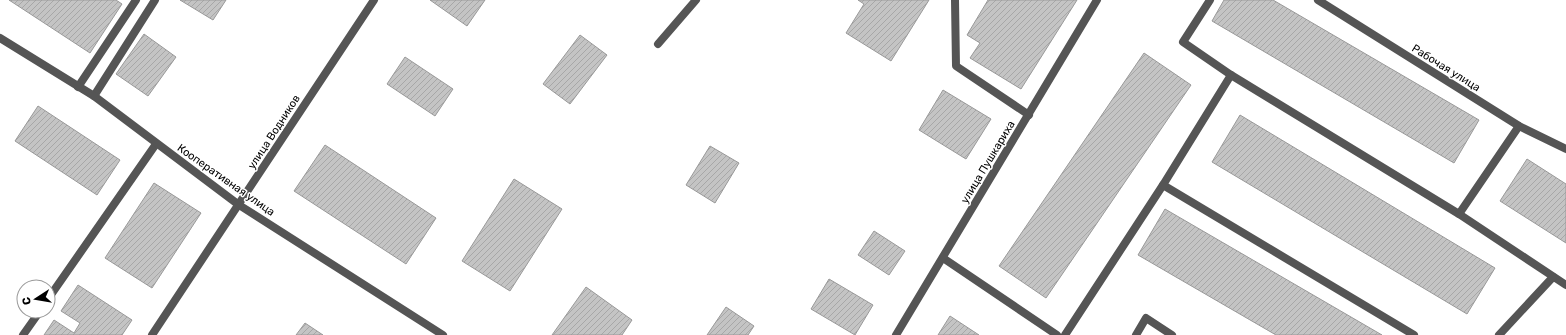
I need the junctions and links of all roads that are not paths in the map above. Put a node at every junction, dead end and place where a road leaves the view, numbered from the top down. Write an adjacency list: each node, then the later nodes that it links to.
1 (136, 0): 12 (street)
2 (155, 0): 13 (street)
3 (374, 0): 19 (street, улица Водников)
4 (696, 0): 10 (street)
5 (955, 0): 14 (street)
6 (1097, 0): 14 (street, улица Пушкариха)
7 (1210, 0): 11 (street)
8 (1318, 0): 15 (street, Рабочая улица)
9 (0, 38): 12 (street, Кооперативная улица)
10 (658, 44)
11 (1231, 75): 18 (street); 20 (street)
12 (78, 87): 13 (street, Кооперативная улица)
13 (94, 96): 16 (street, Кооперативная улица)
14 (1029, 115): 21 (street, улица Пушкариха)
15 (1519, 126): 17 (street, Рабочая улица); 20 (street)
16 (156, 144): 19 (street, Кооперативная улица); 24 (street)
17 (1566, 149)
18 (1163, 185): 31 (street); 34 (street)
19 (239, 205): 27 (street, улица Водников); 28 (street, Кооперативная улица)
20 (1459, 214): 22 (street)
21 (943, 258): 29 (street, улица Пушкариха); 30 (street)
22 (1553, 277): 23 (street); 35 (street)
23 (1566, 285)
24 (56, 288)
25 (34, 319): 26 (street)
26 (23, 335)
27 (152, 335)
28 (443, 335)
29 (896, 335)
30 (1058, 335)
31 (1065, 335)
32 (1136, 335): 33 (street)
33 (1172, 335)
34 (1414, 335)
35 (1499, 335)

